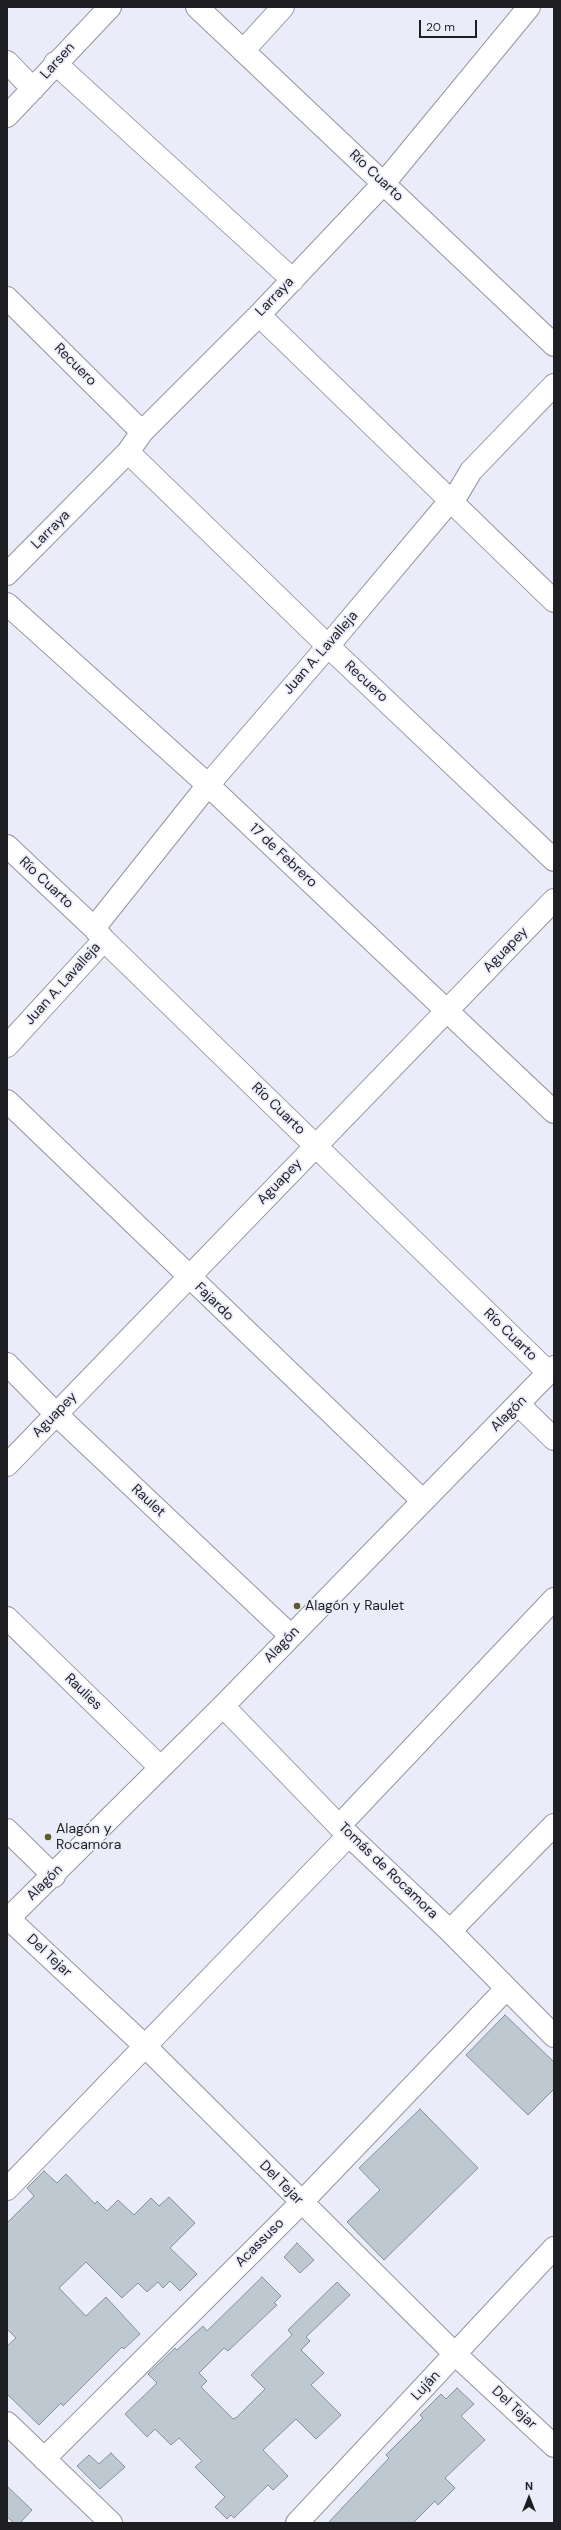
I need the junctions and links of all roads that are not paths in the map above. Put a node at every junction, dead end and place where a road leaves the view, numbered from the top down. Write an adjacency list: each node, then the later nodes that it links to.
1 (110, 7): 7 (street, Larsen)
2 (198, 7): 5 (street, Río Cuarto)
3 (283, 7): 5 (street)
4 (529, 7): 10 (street, Larraya)
5 (243, 51): 10 (street, Río Cuarto)
6 (7, 62): 8 (street)
7 (55, 63): 8 (street, Larsen); 11 (street)
8 (33, 89): 9 (street, Larsen)
9 (7, 116)
10 (384, 183): 11 (street, Larraya); 14 (street, Río Cuarto)
11 (293, 280): 13 (street, Larraya)
12 (7, 298): 16 (street, Recuero)
13 (259, 315): 16 (street, Larraya); 18 (street)
14 (554, 345)
15 (554, 385): 18 (street, Juan A. Lavalleja)
16 (142, 432): 17 (street, Larraya)
17 (128, 452): 19 (street, Larraya); 22 (street, Recuero)
18 (452, 503): 20 (street); 22 (street, Juan A. Lavalleja)
19 (7, 574)
20 (554, 601)
21 (7, 604): 23 (street, 17 de Febrero)
22 (328, 646): 23 (street, Juan A. Lavalleja); 25 (street, Recuero)
23 (208, 784): 27 (street, Juan A. Lavalleja); 28 (street, 17 de Febrero)
24 (7, 846): 27 (street, Río Cuarto)
25 (554, 860)
26 (554, 900): 28 (street, Aguapey)
27 (99, 934): 29 (street, Juan A. Lavalleja); 32 (street, Río Cuarto)
28 (447, 1011): 31 (street, 17 de Febrero); 32 (street, Aguapey)
29 (7, 1046)
30 (7, 1101): 33 (street, Fajardo)
31 (554, 1112)
32 (315, 1146): 33 (street, Aguapey); 35 (street, Río Cuarto)
33 (187, 1276): 37 (street, Aguapey); 40 (street, Fajardo)
34 (7, 1364): 37 (street, Raulet)
35 (551, 1370): 36 (street, Alagón)
36 (518, 1404): 38 (street); 40 (street, Alagón)
37 (56, 1414): 39 (street, Aguapey); 43 (street, Raulet)
38 (554, 1439)
39 (7, 1465)
40 (423, 1501): 43 (street, Alagón)
41 (554, 1599): 48 (street)
42 (7, 1618): 45 (street, Raulies)
43 (291, 1636): 44 (street, Alagón)
44 (223, 1706): 45 (street, Alagón); 48 (street, Tomás de Rocamora)
45 (160, 1766): 49 (street, Alagón)
46 (554, 1825): 51 (street)
47 (7, 1830): 49 (street)
48 (344, 1830): 51 (street, Tomás de Rocamora); 54 (street)
49 (54, 1876): 50 (street, Alagón)
50 (8, 1920): 54 (street, Del Tejar)
51 (450, 1931): 52 (street, Tomás de Rocamora)
52 (506, 1989): 53 (street, Tomás de Rocamora); 56 (street, Acassuso)
53 (554, 2036)
54 (144, 2046): 55 (street); 56 (street, Del Tejar)
55 (7, 2189)
56 (301, 2203): 58 (street, Del Tejar); 61 (street, Acassuso)
57 (554, 2248): 58 (street, Luján)
58 (456, 2355): 60 (street, Del Tejar); 63 (street, Luján)
59 (7, 2423): 61 (street)
60 (554, 2446)
61 (44, 2459): 62 (street)
62 (111, 2523)
63 (297, 2523)

